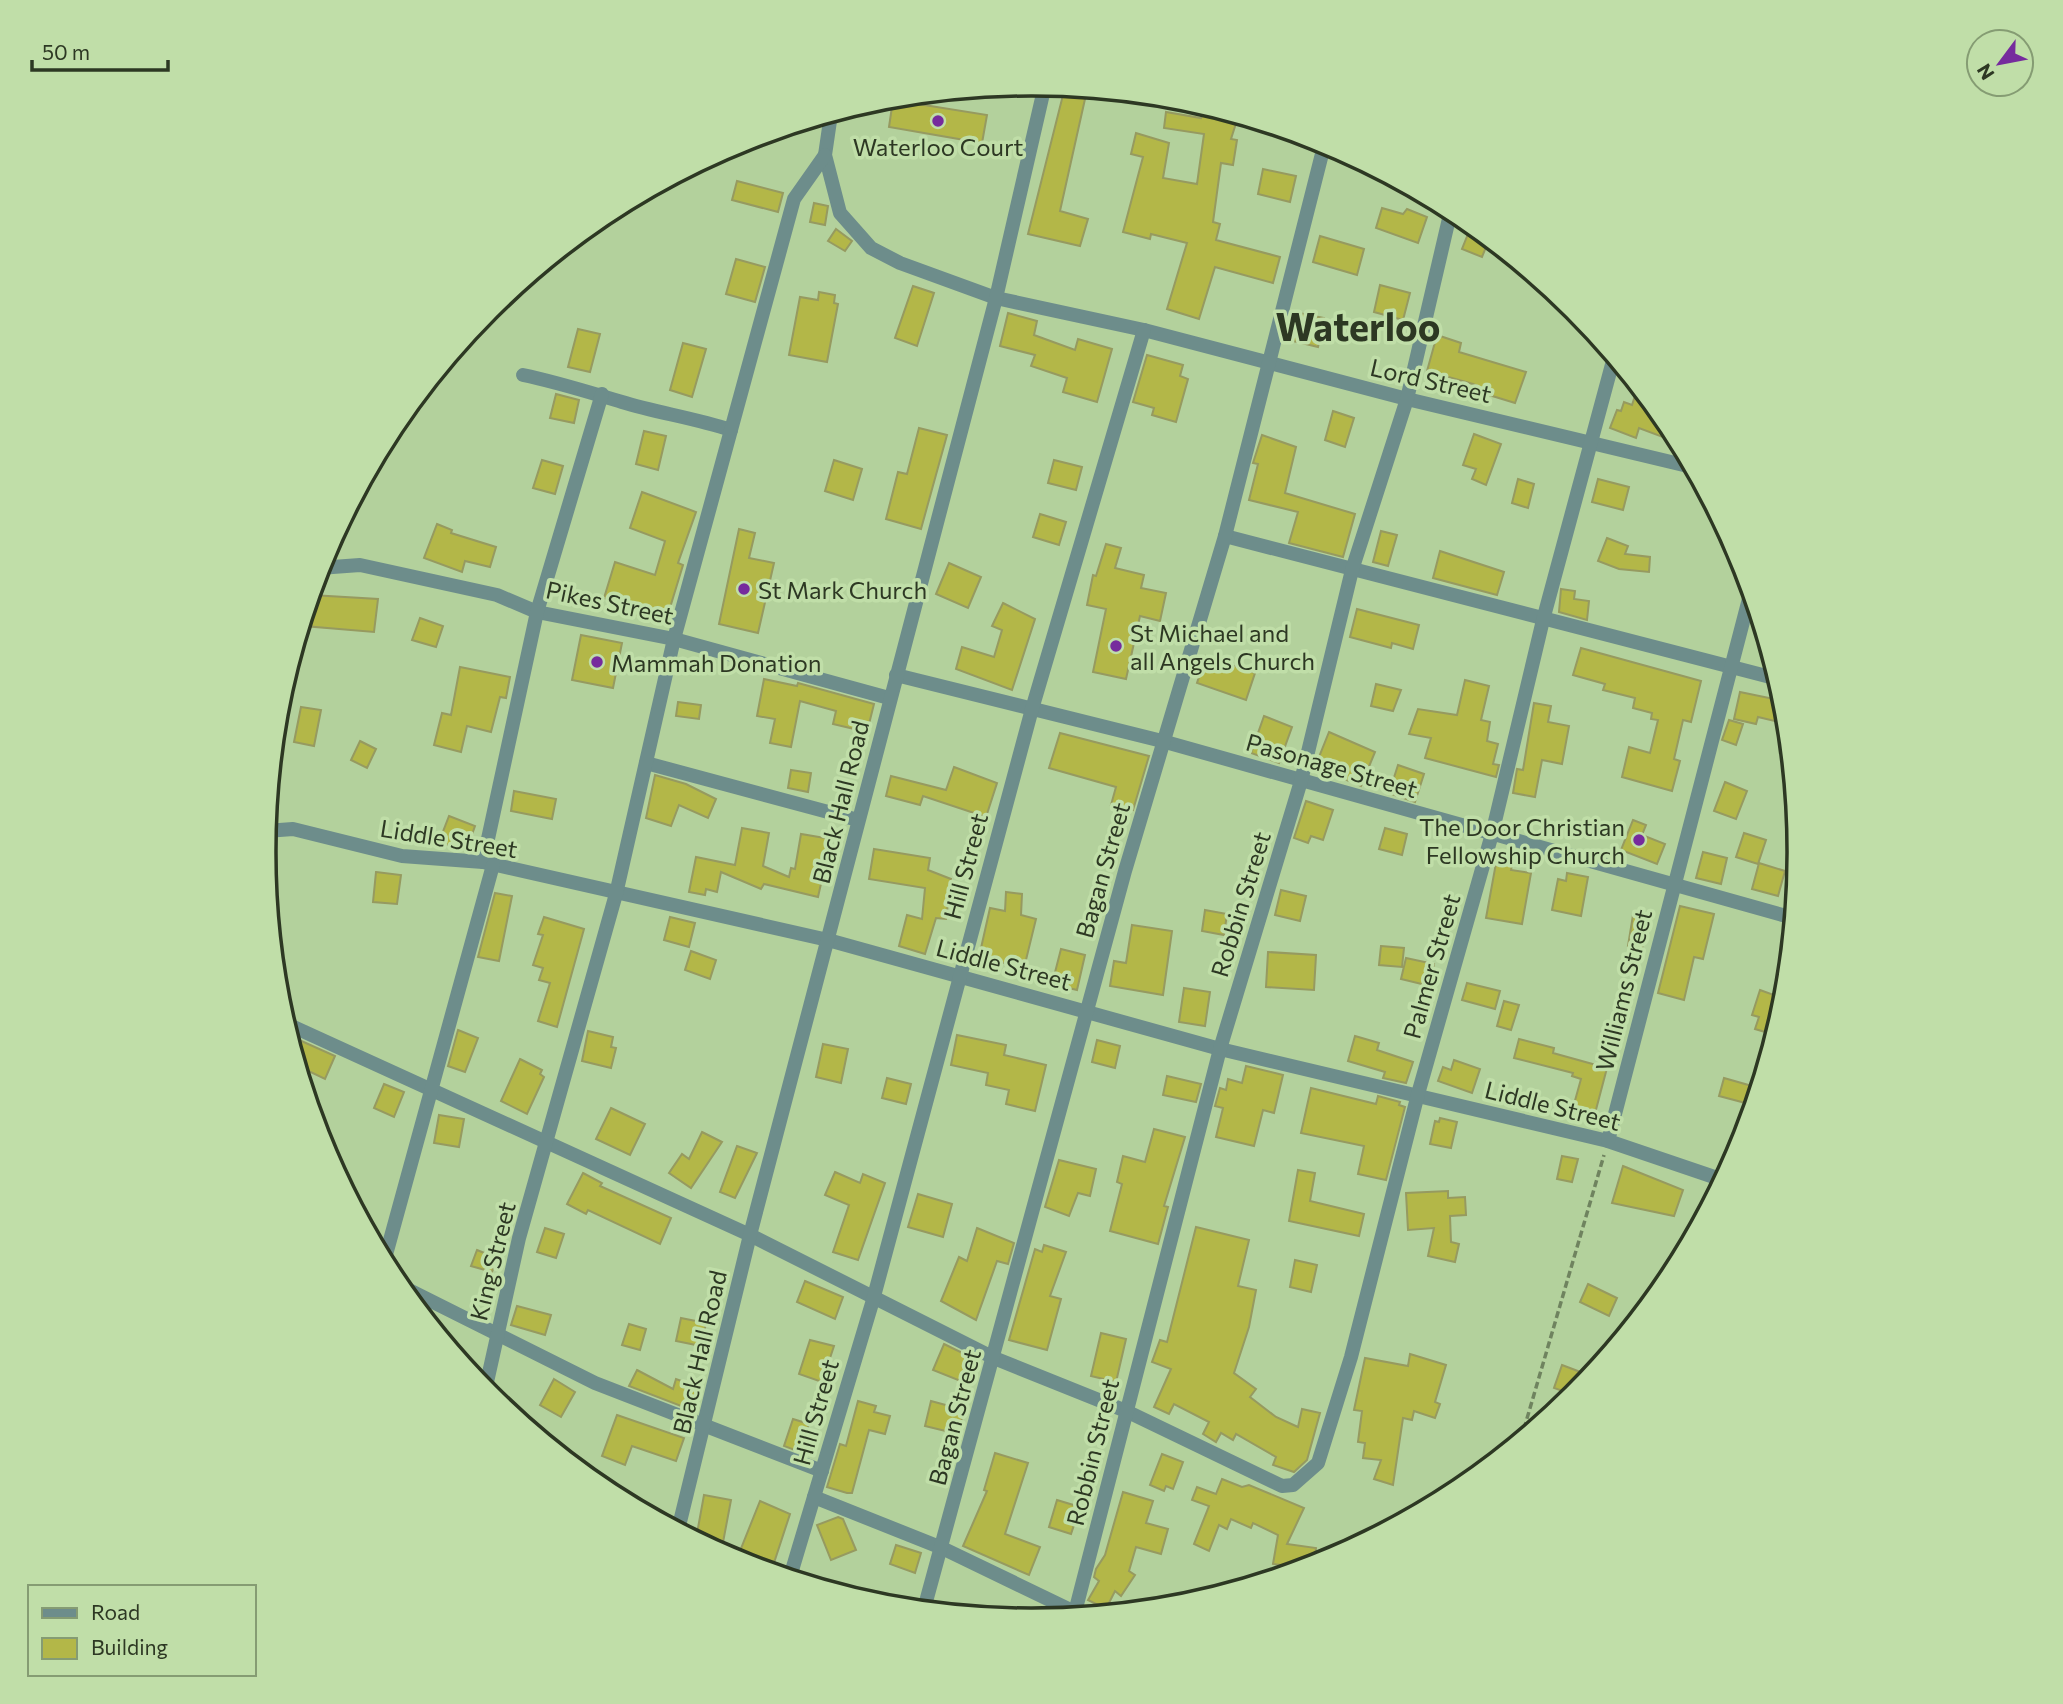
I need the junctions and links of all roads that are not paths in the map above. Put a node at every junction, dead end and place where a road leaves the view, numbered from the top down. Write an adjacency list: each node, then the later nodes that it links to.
1 (1042, 96): 6 (street, Black Hall Road)
2 (830, 124): 4 (street)
3 (1322, 154): 8 (street, Bagan Street)
4 (825, 155): 6 (street, Lord Street); 13 (street, King Street)
5 (1448, 222): 12 (street, Robbin Street)
6 (996, 298): 7 (street, Lord Street); 24 (street, Black Hall Road)
7 (1144, 330): 8 (street, Lord Street); 27 (street, Hill Street)
8 (1270, 364): 12 (street, Lord Street); 16 (street, Bagan Street)
9 (1611, 368): 14 (street, Palmer Street)
10 (523, 375): 11 (street)
11 (601, 394): 13 (street); 20 (street)
12 (1406, 400): 14 (street, Lord Street); 18 (street, Robbin Street)
13 (731, 430): 22 (street, King Street)
14 (1591, 442): 15 (street, Lord Street); 21 (street, Palmer Street)
15 (1680, 464)
16 (1224, 536): 18 (street); 28 (street, Bagan Street)
17 (331, 567): 20 (street, Pikes Street)
18 (1352, 570): 21 (street); 30 (street, Robbin Street)
19 (1746, 607): 23 (street, Williams Street)
20 (537, 612): 22 (street, Pikes Street); 34 (street)
21 (1543, 620): 23 (street); 33 (street, Palmer Street)
22 (674, 639): 26 (street, Pikes Street); 29 (street, King Street)
23 (1730, 667): 25 (street); 35 (street, Williams Street)
24 (896, 675): 26 (street, Black Hall Road); 27 (street, Pasonage Street)
25 (1766, 676)
26 (889, 698): 31 (street, Black Hall Road)
27 (1032, 709): 28 (street, Pasonage Street); 39 (street, Hill Street)
28 (1162, 741): 30 (street, Pasonage Street); 40 (street, Bagan Street)
29 (646, 763): 31 (street); 36 (street, King Street)
30 (1301, 781): 33 (street, Pasonage Street); 42 (street, Robbin Street)
31 (858, 820): 38 (street, Black Hall Road)
32 (276, 830): 34 (street, Liddle Street)
33 (1492, 834): 35 (street, Pasonage Street); 44 (street, Palmer Street)
34 (488, 864): 36 (street, Liddle Street); 43 (street)
35 (1674, 884): 37 (street, Pasonage Street); 45 (street, Williams Street)
36 (617, 894): 38 (street, Liddle Street); 46 (street, King Street)
37 (1785, 916)
38 (828, 940): 39 (street, Liddle Street); 48 (street, Black Hall Road)
39 (958, 975): 40 (street, Liddle Street); 51 (street, Hill Street)
40 (1087, 1010): 42 (street, Liddle Street); 53 (street, Bagan Street)
41 (297, 1029): 43 (street)
42 (1220, 1049): 44 (street, Liddle Street); 55 (street, Robbin Street)
43 (433, 1090): 46 (street); 49 (street)
44 (1418, 1094): 45 (street, Liddle Street); 55 (street, Palmer Street)
45 (1608, 1141): 47 (street, Liddle Street)
46 (547, 1143): 48 (street); 52 (street, King Street)
47 (1713, 1177)
48 (750, 1235): 51 (street); 56 (street, Black Hall Road)
49 (388, 1248)
50 (420, 1295): 52 (street)
51 (873, 1300): 53 (street); 57 (street, Hill Street)
52 (498, 1333): 54 (street, King Street); 56 (street)
53 (994, 1358): 55 (street); 60 (street, Bagan Street)
54 (488, 1377)
55 (1126, 1411): 63 (street, Robbin Street)
56 (705, 1428): 57 (street); 59 (street, Black Hall Road)
57 (822, 1471): 58 (street, Hill Street)
58 (814, 1497): 60 (street); 61 (street, Hill Street)
59 (680, 1521)
60 (942, 1548): 62 (street, Bagan Street); 64 (street)
61 (792, 1569)
62 (927, 1600)
63 (1079, 1606)
64 (1062, 1607)

